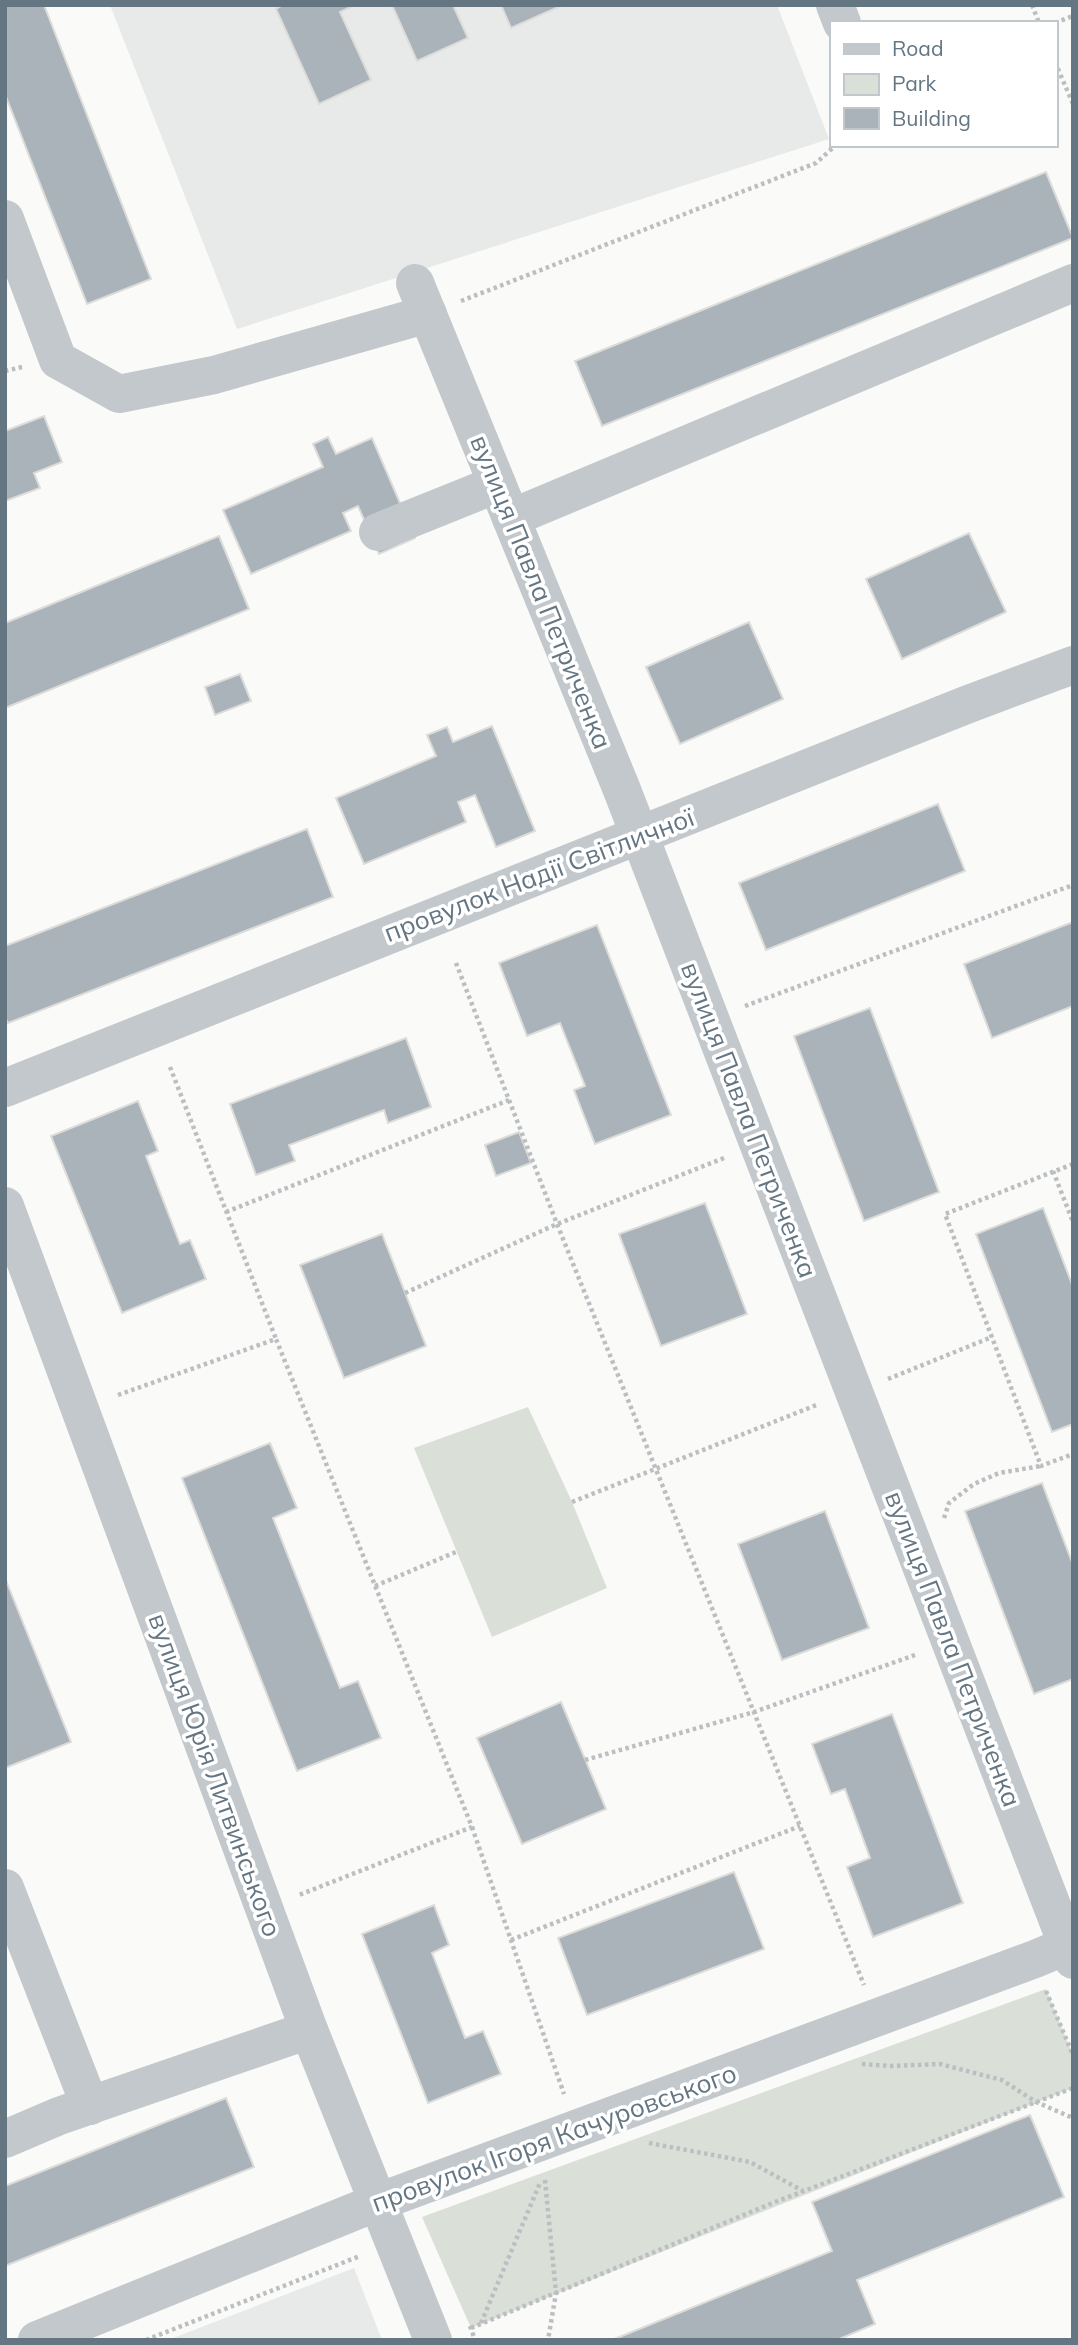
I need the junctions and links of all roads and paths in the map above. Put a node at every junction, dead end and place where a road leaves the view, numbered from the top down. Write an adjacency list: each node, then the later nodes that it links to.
1 (1057, 67): 2 (path)
2 (1073, 104)
3 (834, 147): 6 (path)
4 (5, 219): 6 (street)
5 (1073, 282): 7 (street)
6 (421, 299): 7 (street, вулиця Павла Петриченка)
7 (504, 501): 8 (street); 10 (street, вулиця Павла Петриченка)
8 (378, 532)
9 (1073, 665): 10 (street, провулок Надії Світличної)
10 (640, 836): 15 (street, провулок Надії Світличної); 45 (street, вулиця Павла Петриченка)
11 (1073, 885): 13 (path)
12 (456, 963): 16 (path)
13 (742, 1007)
14 (170, 1067): 21 (path)
15 (5, 1088)
16 (509, 1100): 21 (path); 23 (path)
17 (724, 1158): 23 (path)
18 (1073, 1164): 19 (path)
19 (1053, 1171): 22 (path); 25 (path)
20 (5, 1206): 48 (street, вулиця Юрія Литвинського)
21 (226, 1212): 26 (path)
22 (1073, 1222)
23 (557, 1224): 24 (path); 32 (path)
24 (405, 1293)
25 (992, 1337): 27 (path); 31 (path)
26 (276, 1339): 28 (path); 36 (path)
27 (884, 1380)
28 (118, 1395)
29 (819, 1404): 32 (path)
30 (1073, 1454): 31 (path)
31 (1041, 1466): 34 (path)
32 (657, 1469): 33 (path); 38 (path)
33 (572, 1502)
34 (940, 1529)
35 (456, 1552): 36 (path)
36 (375, 1586): 40 (path)
37 (916, 1654): 38 (path)
38 (754, 1712): 39 (path); 41 (path)
39 (585, 1760)
40 (472, 1826): 43 (path); 44 (path)
41 (800, 1826): 44 (path); 46 (path)
42 (5, 1888): 54 (street)
43 (295, 1896)
44 (511, 1940): 52 (path)
45 (1071, 1950): 59 (street, провулок Ігоря Качуровського)
46 (866, 1989)
47 (1046, 1989): 49 (path)
48 (309, 2030): 54 (street); 59 (street, вулиця Юрія Литвинського)
49 (1073, 2055)
50 (856, 2064): 53 (path)
51 (1073, 2088): 53 (path)
52 (567, 2100)
53 (1036, 2102): 55 (path); 58 (path)
54 (90, 2106): 56 (street)
55 (1073, 2118)
56 (5, 2139)
57 (644, 2142): 58 (path)
58 (803, 2192): 61 (path)
59 (378, 2202): 64 (street, провулок Ігоря Качуровського); 66 (street, вулиця Юрія Литвинського)
60 (357, 2257): 65 (path)
61 (556, 2293): 62 (path); 62 (path); 67 (path)
62 (480, 2324): 63 (path)
63 (471, 2328)
64 (37, 2340)
65 (146, 2340)
66 (433, 2340)
67 (548, 2340)

